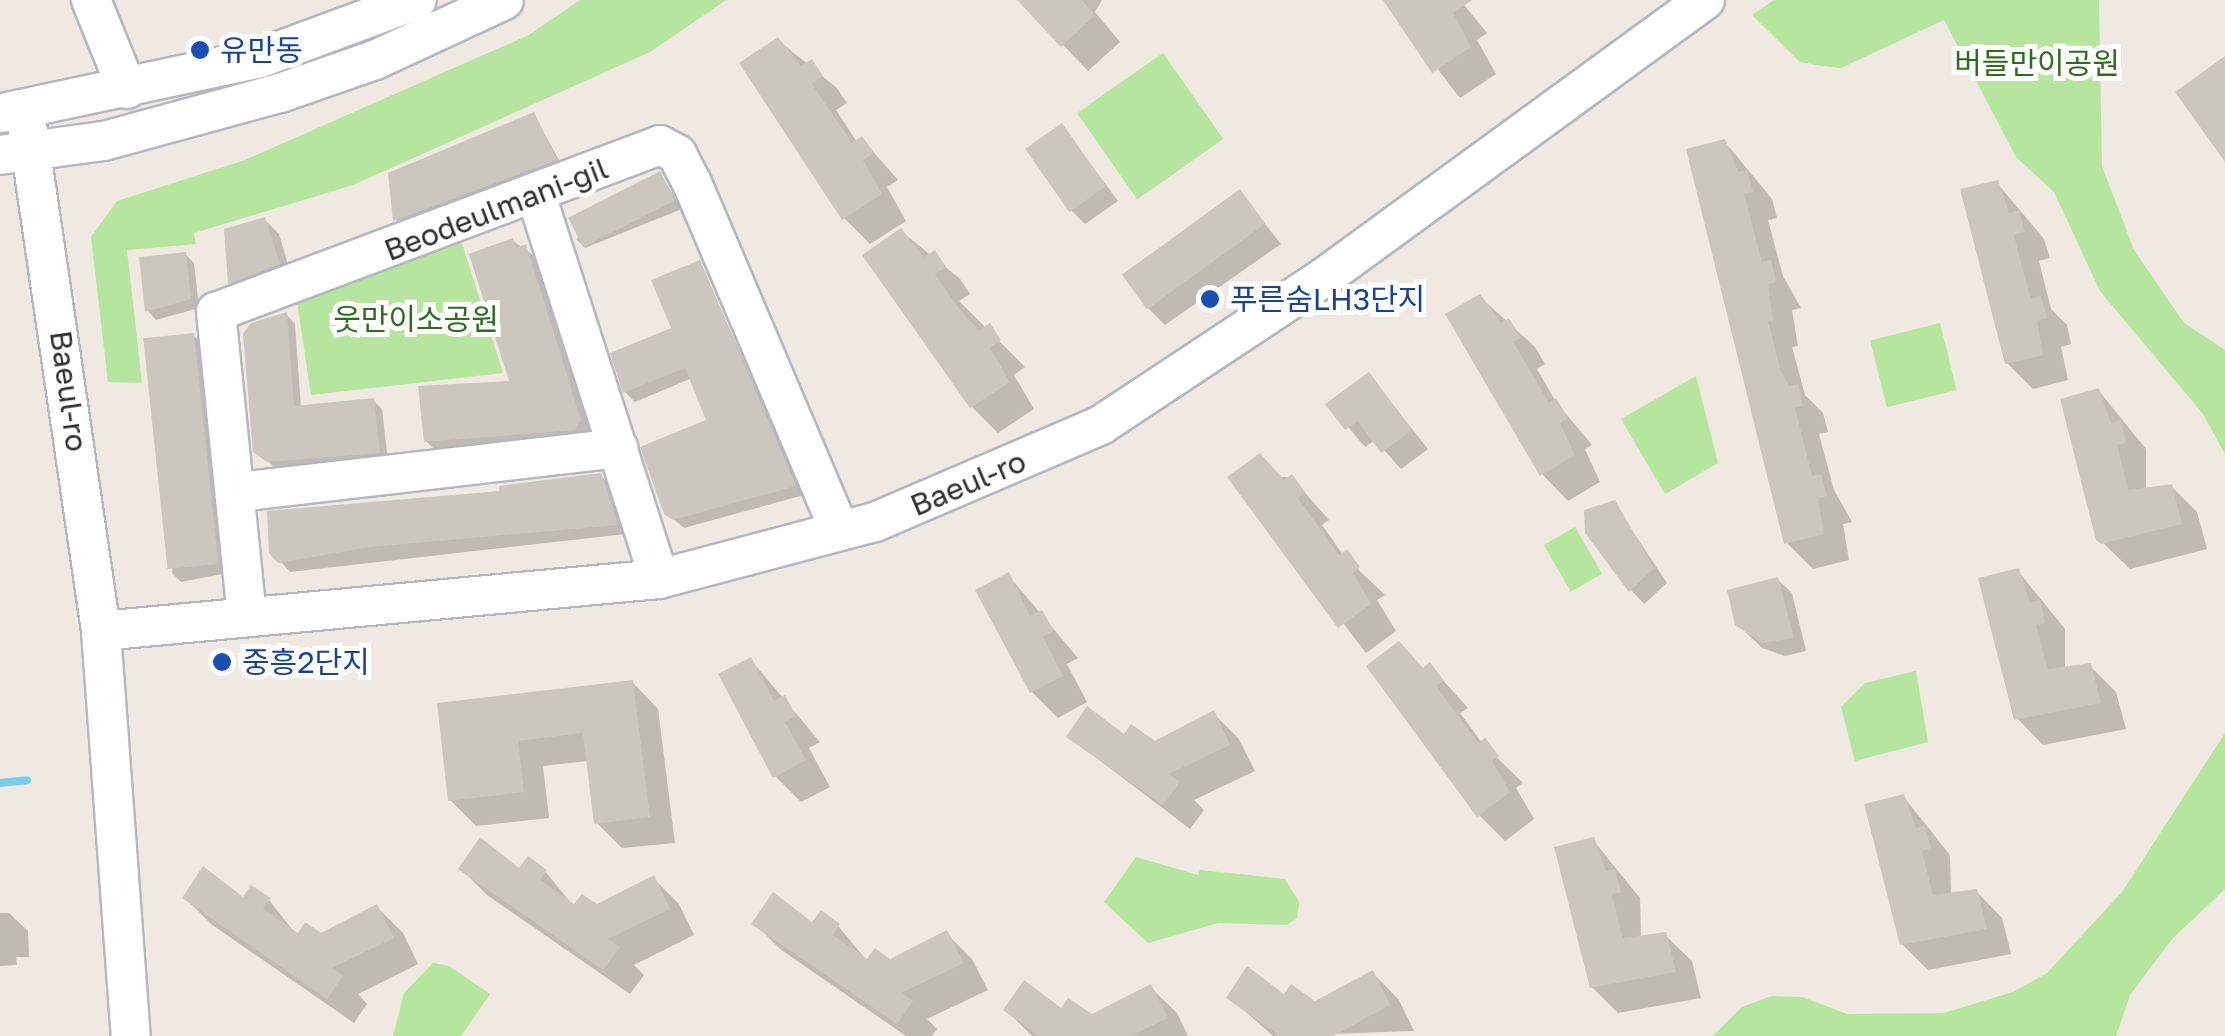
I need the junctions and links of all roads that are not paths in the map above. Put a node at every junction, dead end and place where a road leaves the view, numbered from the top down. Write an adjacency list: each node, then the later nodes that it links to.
1 (91, 0): 5 (street)
2 (417, 0): 5 (street)
3 (504, 0): 7 (street)
4 (1705, 0): 11 (street, Baeul-ro)
5 (127, 90): 6 (street)
6 (12, 112): 7 (street, Baeul-ro)
7 (16, 153): 14 (street, Baeul-ro)
8 (536, 195): 9 (street); 10 (street, Beodeulmani-gil); 11 (street, Beodeulmani-gil)
9 (618, 448): 10 (street); 12 (street)
10 (239, 492): 13 (street, Beodeulmani-gil)
11 (840, 531): 12 (street, Baeul-ro)
12 (660, 579): 13 (street, Baeul-ro)
13 (247, 618): 14 (street, Baeul-ro)
14 (101, 632): 15 (street, Baeul-ro)
15 (131, 1036)

